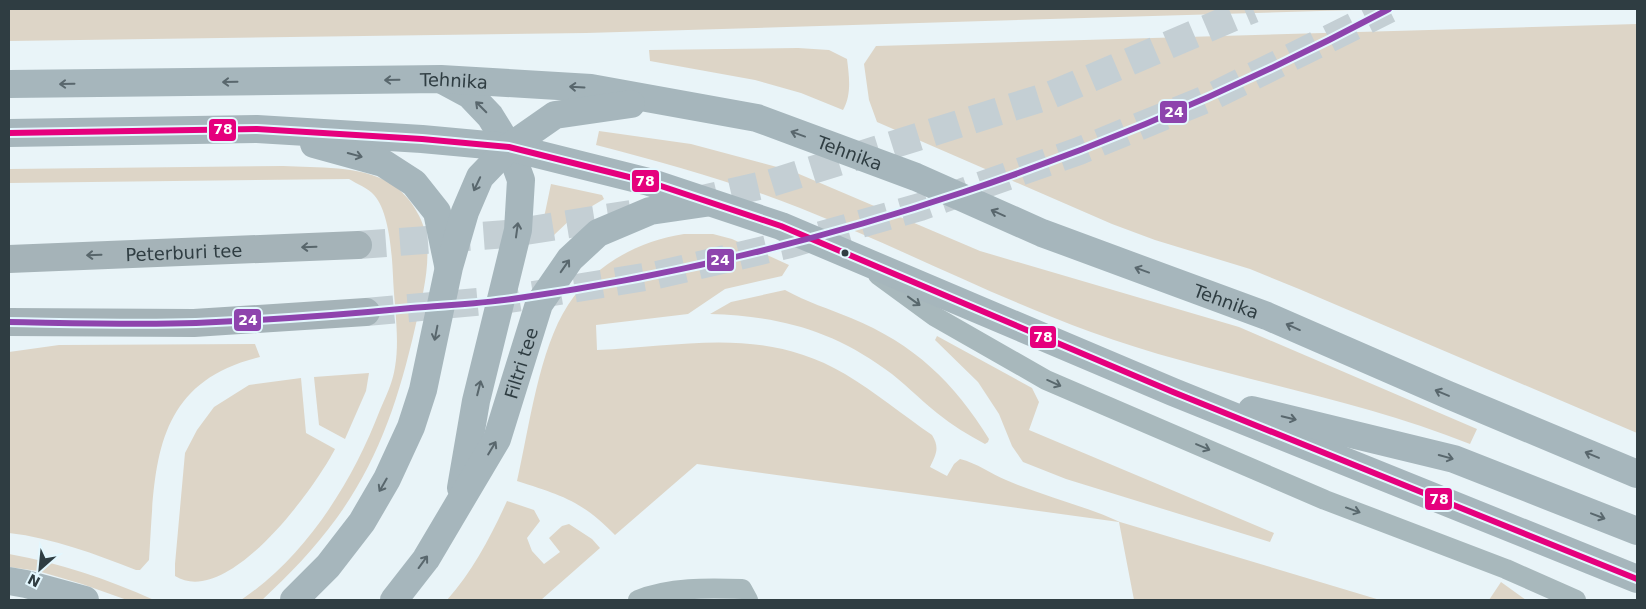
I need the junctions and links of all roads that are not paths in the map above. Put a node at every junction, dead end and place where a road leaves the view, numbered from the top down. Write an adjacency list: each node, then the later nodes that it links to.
1 (441, 79): 2 (main road, Tehnika, one-way to 2); 3 (main road, Tehnika, one-way to 1); 6 (main road, one-way to 1)
2 (9, 84)
3 (660, 101): 6 (main road); 15 (main road, Tehnika, one-way to 3)
4 (257, 129): 5 (main road); 6 (main road); 11 (main road, one-way to 11)
5 (9, 134)
6 (509, 147): 7 (main road); 11 (main road, one-way to 11); 16 (main road, one-way to 6)
7 (709, 202): 9 (main road); 16 (main road, Filtri tee, one-way to 7)
8 (358, 245): 10 (highway, Peterburi tee, one-way to 10)
9 (846, 252): 14 (main road); 25 (lane, one-way to 25)
10 (9, 259)
11 (449, 268): 21 (main road, one-way to 21)
12 (366, 312): 13 (highway)
13 (9, 322)
14 (1173, 392): 17 (main road, one-way to 17); 18 (main road)
15 (1637, 474)
16 (458, 504): 22 (main road, Filtri tee, one-way to 16)
17 (1637, 531)
18 (1637, 579)
19 (9, 581): 20 (main road)
20 (85, 600)
21 (294, 600)
22 (394, 600)
23 (638, 600): 24 (lane)
24 (748, 600)
25 (1576, 600)

